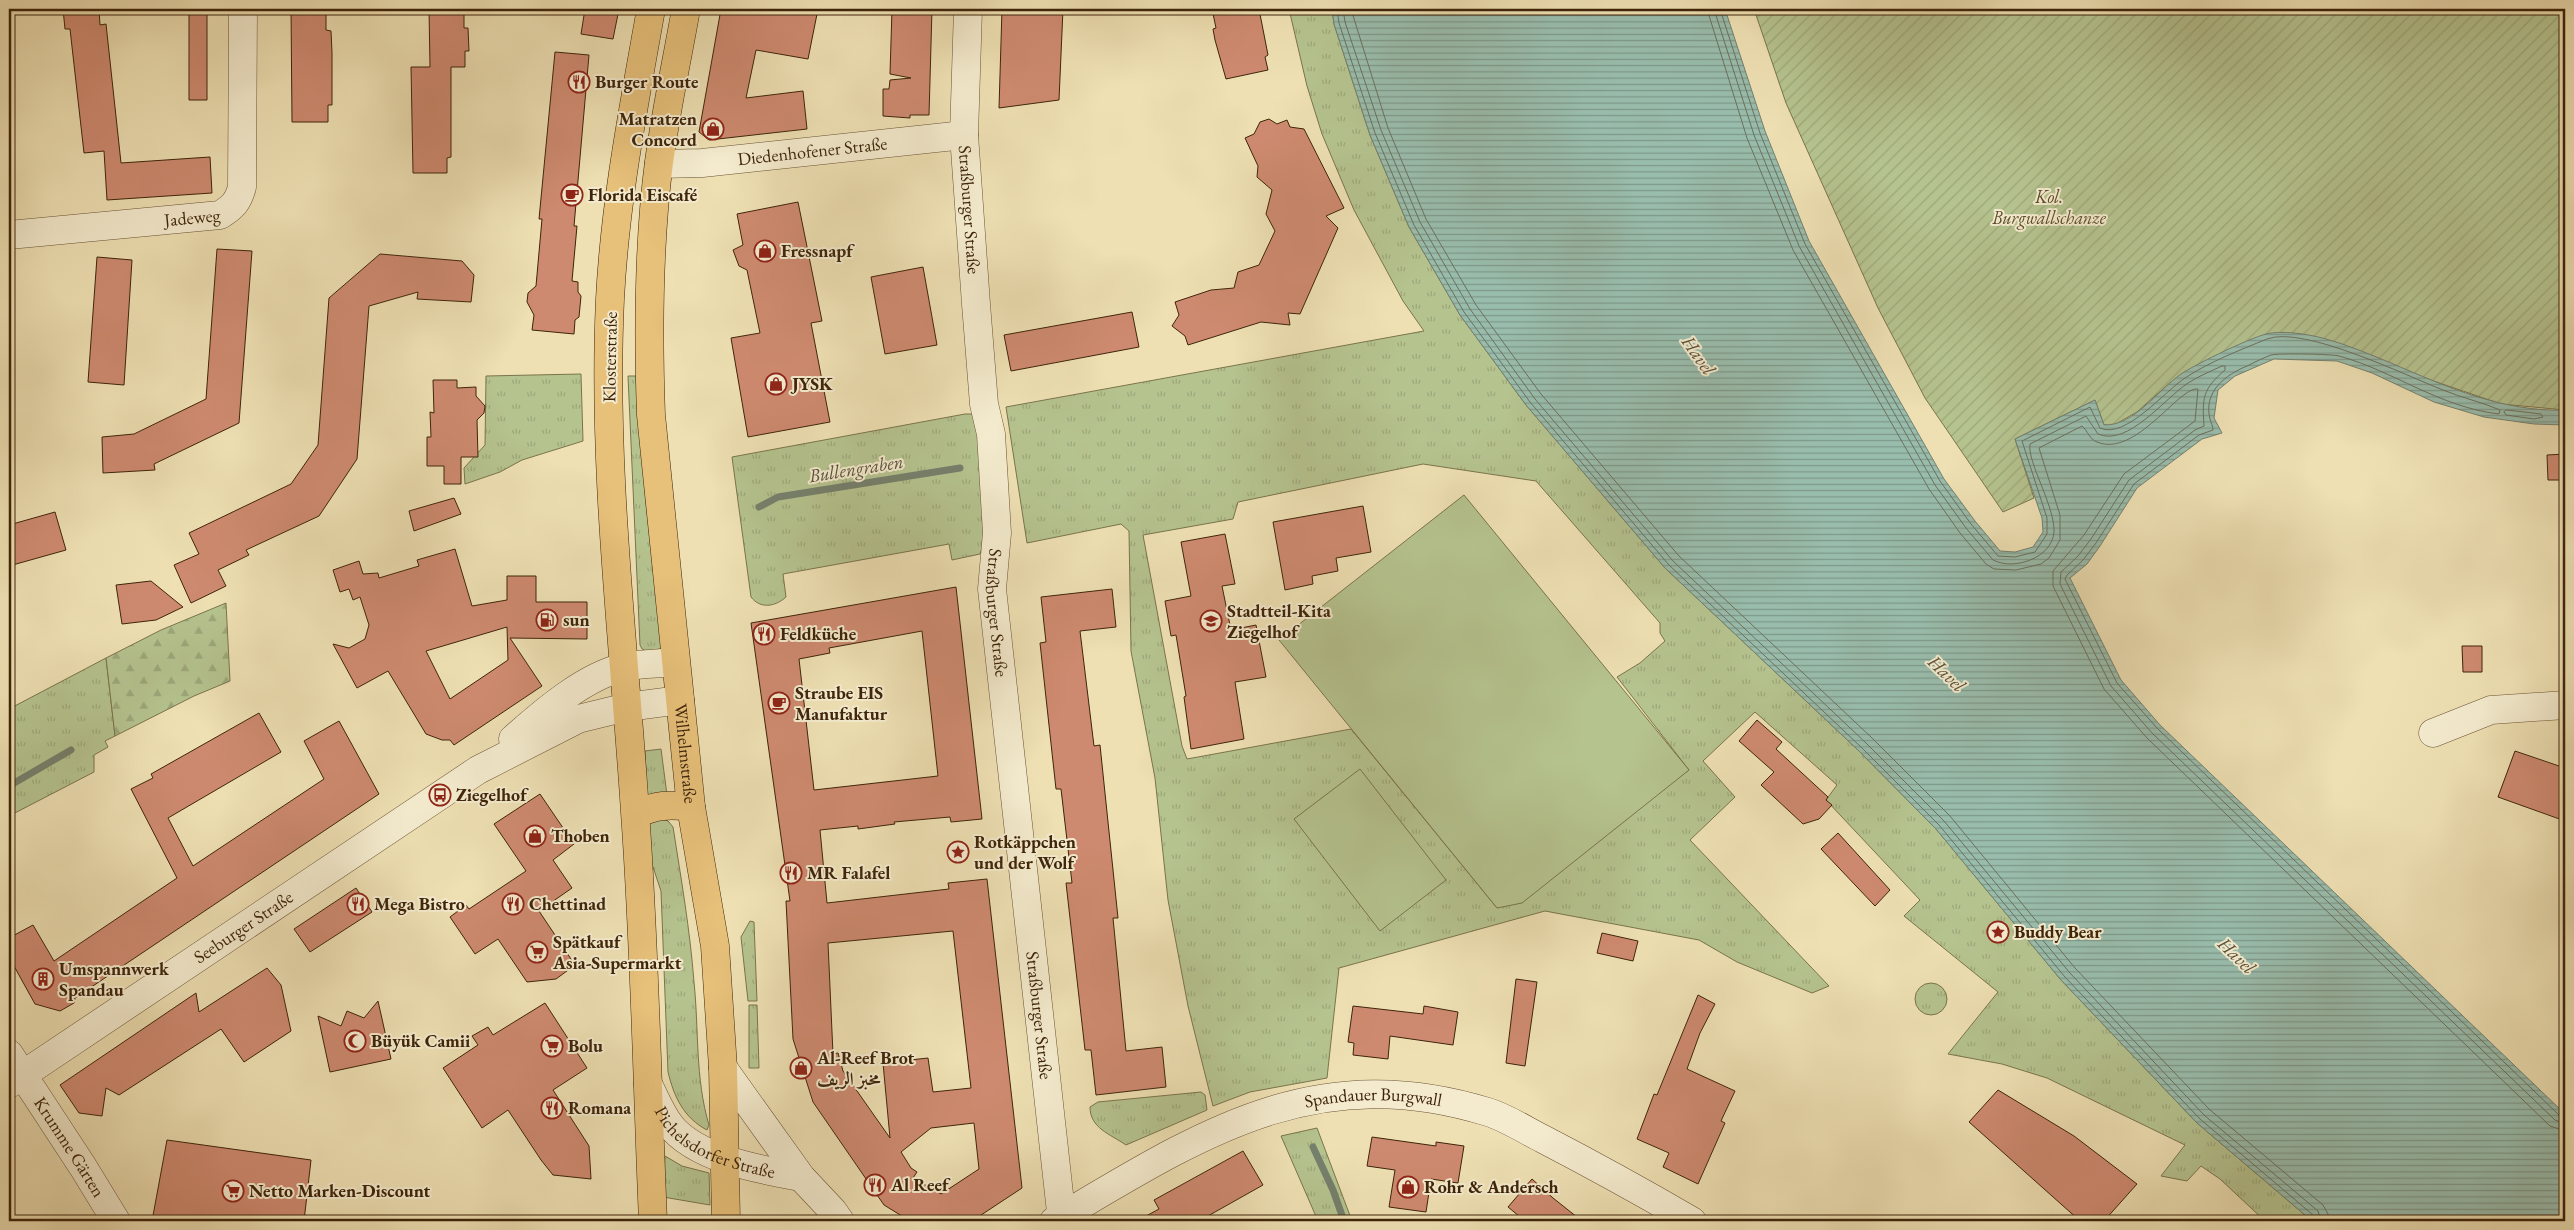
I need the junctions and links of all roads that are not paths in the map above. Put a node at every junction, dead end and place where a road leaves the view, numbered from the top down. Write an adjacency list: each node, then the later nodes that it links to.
1 (243, 9): 7 (street, Jadeweg)
2 (651, 9): 9 (main road, Klosterstraße)
3 (686, 9): 6 (main road)
4 (968, 9): 5 (street, Straßburger Straße)
5 (964, 135): 6 (street, Diedenhofener Straße); 22 (street, Straßburger Straße)
6 (659, 164): 8 (main road)
7 (9, 236)
8 (675, 662): 9 (street); 10 (main road)
9 (625, 667): 12 (main road, Klosterstraße); 14 (street, Seeburger Straße)
10 (680, 700): 12 (street, Wilhelmstraße); 15 (main road, Wilhelmstraße)
11 (2565, 706): 13 (street)
12 (627, 707): 14 (street, Seeburger Straße); 16 (main road)
13 (2434, 732)
14 (478, 770): 18 (street, Seeburger Straße)
15 (691, 807): 16 (main road); 17 (main road, Wilhelmstraße)
16 (636, 814): 19 (main road)
17 (723, 1068): 20 (main road, Wilhelmstraße); 21 (street, Pichelsdorfer Straße)
18 (13, 1071): 23 (street, Krumme Gärten)
19 (648, 1084): 20 (street, Pichelsdorfer Straße); 24 (main road)
20 (726, 1159): 21 (street, Pichelsdorfer Straße); 25 (main road, Wilhelmstraße)
21 (801, 1177): 26 (street, Pichelsdorfer Straße)
22 (1059, 1220): 27 (street, Spandauer Burgwall)
23 (116, 1221)
24 (653, 1221)
25 (726, 1221)
26 (840, 1221)
27 (1692, 1221)

